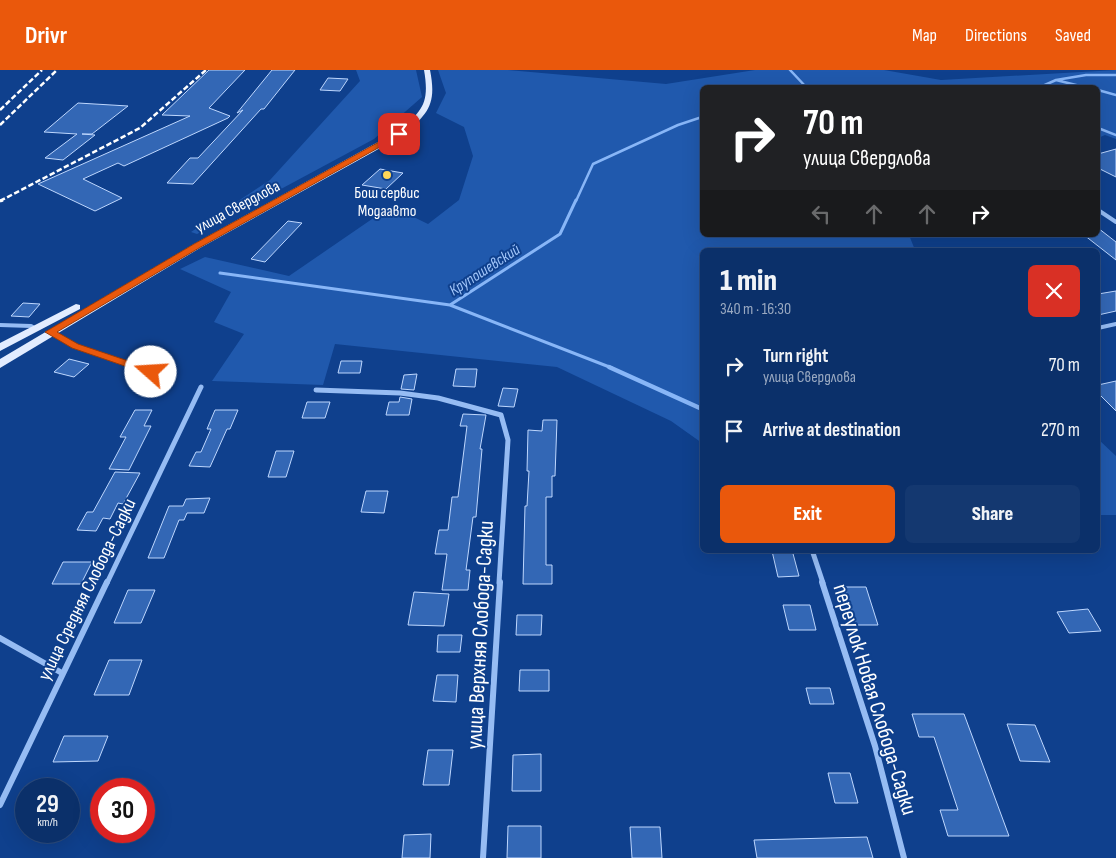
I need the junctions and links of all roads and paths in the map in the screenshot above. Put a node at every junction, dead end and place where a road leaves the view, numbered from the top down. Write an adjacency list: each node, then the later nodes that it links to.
1 (427, 70): 4 (main road, улица Свердлова)
2 (1100, 211): 3 (street)
3 (1116, 222)
4 (196, 246): 8 (main road); 9 (main road, улица Свердлова)
5 (1116, 324): 7 (street)
6 (0, 325): 8 (street)
7 (1100, 328)
8 (37, 329): 10 (main road)
9 (50, 332): 11 (main road, улица Свердлова); 12 (street)
10 (0, 347)
11 (0, 364)
12 (151, 372)
13 (200, 387): 17 (street, улица Средняя Слобода-Садки)
14 (316, 390): 19 (street, улица Верхняя Слобода-Садки)
15 (813, 553): 20 (street, переулок Новая Слобода-Садки)
16 (0, 638): 17 (street)
17 (62, 673): 18 (street, улица Средняя Слобода-Садки)
18 (0, 805)
19 (483, 858)
20 (904, 858)

